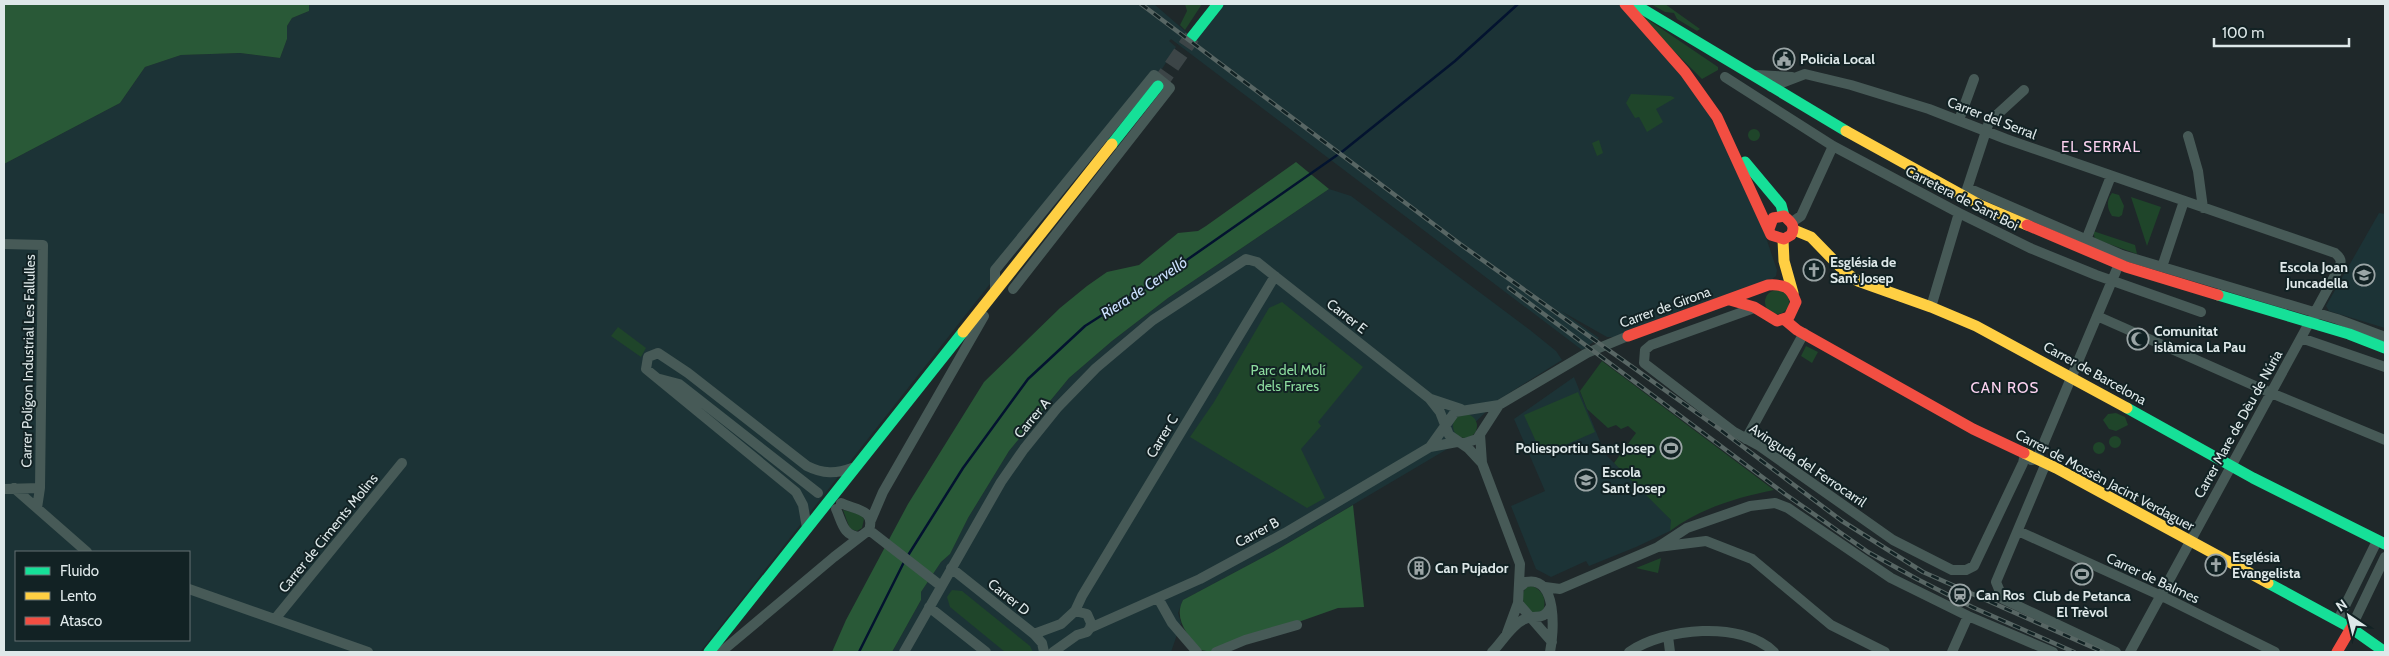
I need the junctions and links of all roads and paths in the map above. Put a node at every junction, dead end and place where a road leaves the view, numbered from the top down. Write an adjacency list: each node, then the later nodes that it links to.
1 (1625, 4): 14 (street, Carrer de Barcelona)
2 (1634, 4): 5 (street)
3 (1725, 77): 15 (street, Carretera de Sant Boi)
4 (1798, 77): 5 (street, Carrer del Serral); 8 (street, Carrer del Serral); 10 (street); 11 (street, Carrer del Serral)
5 (1758, 79): 8 (street); 17 (street)
6 (1974, 79): 11 (street)
7 (1158, 86): 28 (street)
8 (1774, 87): 10 (street)
9 (2024, 90): 12 (street)
10 (1788, 96): 17 (street)
11 (1959, 120): 12 (street, Carrer del Serral)
12 (1986, 130): 16 (street, Carrer del Serral); 17 (street)
13 (2188, 136): 19 (street)
14 (1730, 141): 20 (street, Carrer de Barcelona); 21 (street, Carrer de Barcelona)
15 (1833, 146): 17 (street, Carretera de Sant Boi); 20 (street)
16 (2111, 176): 18 (street, Carrer del Serral); 23 (street)
17 (1963, 200): 23 (street, Carretera de Sant Boi); 29 (street); 29 (street, Carretera de Sant Boi); 36 (street)
18 (2184, 201): 19 (street, Carrer del Serral); 27 (street)
19 (2203, 208): 26 (street, Carrer del Serral)
20 (1790, 222): 21 (street); 22 (street); 36 (street, Carrer de Barcelona)
21 (1770, 232): 22 (street); 31 (street)
22 (1783, 240): 34 (street)
23 (2086, 240): 27 (street, Carretera de Sant Boi)
24 (4, 244): 68 (street, Carrer Polígon Industrial Les Fallulles)
25 (1246, 259): 30 (street, Carrer E); 82 (street, Carrer A)
26 (2341, 261): 41 (street, Carrer Mare de Dèu de Núria)
27 (2162, 267): 41 (street, Carretera de Sant Boi)
28 (1013, 268): 33 (street); 71 (street)
29 (2115, 272): 38 (street, Carretera de Sant Boi); 39 (street); 41 (street)
30 (1275, 276): 52 (street, Carrer E); 94 (street, Carrer C)
31 (1770, 286): 34 (street); 35 (street, Carrer de Girona); 37 (street)
32 (1013, 289): 33 (street)
33 (995, 291): 66 (street)
34 (1793, 292): 40 (street)
35 (1730, 300): 37 (street, Carrer de Girona); 43 (street, Carrer de Girona)
36 (1931, 307): 49 (street, Carrer de Barcelona)
37 (1758, 310): 40 (street, Carrer de Mossèn Jacint Verdaguer); 57 (street, Avinguda del Ferrocarril)
38 (2201, 312)
39 (2096, 316): 49 (street); 51 (street)
40 (1785, 320): 42 (street, Carrer de Mossèn Jacint Verdaguer)
41 (2308, 325): 44 (street, Carretera de Sant Boi); 45 (street); 46 (street); 48 (street, Carretera de Sant Boi); 51 (street, Carrer Mare de Dèu de Núria)
42 (1804, 333): 57 (street); 61 (street, Carrer de Mossèn Jacint Verdaguer)
43 (1628, 336): 53 (street, Carrer de Girona)
44 (2385, 337)
45 (2385, 348)
46 (2385, 354)
47 (671, 364): 50 (street); 50 (street); 66 (street)
48 (2385, 367)
49 (2071, 376): 62 (street); 65 (street, Carrer de Barcelona)
50 (659, 379): 72 (street)
51 (2272, 393): 58 (street); 65 (street, Carrer Mare de Dèu de Núria)
52 (1429, 398): 54 (street, Carrer E); 55 (street, Carrer E)
53 (1499, 406): 54 (street); 56 (street)
54 (1466, 410): 55 (street); 56 (street)
55 (1446, 426): 59 (street); 60 (street, Carrer B)
56 (1481, 431): 59 (street); 64 (street)
57 (1746, 439): 61 (street, Avinguda del Ferrocarril)
58 (2385, 440)
59 (1459, 443): 60 (street, Carrer B); 64 (street)
60 (1430, 447): 90 (street, Carrer B)
61 (2024, 459): 62 (street, Carrer de Mossèn Jacint Verdaguer)
62 (2041, 461): 73 (street); 76 (street, Carrer de Mossèn Jacint Verdaguer)
63 (402, 463): 97 (street, Carrer de Ciments Molins)
64 (1482, 463): 81 (street)
65 (2231, 465): 76 (street, Carrer Mare de Dèu de Núria); 77 (street, Carrer de Barcelona)
66 (856, 466): 72 (street)
67 (9, 488): 68 (street, Carrer Polígon Industrial Les Fallulles); 69 (street, Carrer Polígon Industrial Les Fallulles)
68 (40, 488): 69 (street, Carrer Polígon Industrial Les Fallulles)
69 (37, 508): 79 (street, Carrer Polígon Industrial Les Fallulles)
70 (1711, 520): 75 (street); 78 (street); 95 (street)
71 (870, 525): 74 (street); 74 (street); 84 (street)
72 (807, 528): 111 (street)
73 (2018, 531): 89 (street, Carrer de Balmes); 129 (street)
74 (860, 538): 112 (street)
75 (1706, 542): 78 (street); 126 (street)
76 (2190, 542): 89 (street, Carrer Mare de Dèu de Núria); 99 (street, Carrer de Mossèn Jacint Verdaguer)
77 (2381, 542): 99 (street)
78 (1658, 547): 88 (street)
79 (86, 551)
80 (2385, 557): 104 (street)
81 (1520, 564): 83 (street); 85 (street)
82 (951, 568): 84 (street, Carrer A); 105 (street, Carrer D)
83 (1535, 582): 85 (street); 86 (street)
84 (937, 583): 93 (street, Carrer A)
85 (1520, 587): 91 (street)
86 (1545, 587): 88 (street); 92 (street)
87 (190, 589): 97 (street)
88 (1560, 589): 92 (street)
89 (2159, 595): 130 (street, Carrer Mare de Dèu de Núria); 131 (street, Carrer de Balmes)
90 (1158, 598): 103 (street, Carrer B); 117 (street)
91 (1518, 603): 96 (street); 108 (street)
92 (1551, 605): 96 (street); 109 (street)
93 (929, 607): 113 (street, Carrer A); 114 (street)
94 (1075, 611): 98 (street); 103 (street)
95 (1968, 616): 127 (street); 128 (street)
96 (1529, 618): 100 (street); 102 (street)
97 (275, 620): 110 (street)
98 (1066, 620): 105 (street); 106 (street)
99 (2338, 620): 104 (street, Carrer de Mossèn Jacint Verdaguer)
100 (1518, 624): 102 (street); 108 (street)
101 (1297, 625): 118 (street)
102 (1539, 627): 109 (street)
103 (1090, 628): 106 (street, Carrer B)
104 (2351, 628): 132 (street); 133 (street, Carrer de Mossèn Jacint Verdaguer)
105 (1034, 634): 115 (street, Carrer D)
106 (1077, 635): 116 (street, Carrer B)
107 (1668, 636): 123 (street); 124 (street); 125 (street)
108 (1505, 639): 119 (street); 120 (street); 121 (street)
109 (1552, 642): 122 (street)
110 (368, 652)
111 (709, 652)
112 (721, 652)
113 (904, 652)
114 (986, 652)
115 (1044, 652)
116 (1053, 652)
117 (1197, 652)
118 (1216, 652)
119 (1492, 652)
120 (1497, 652)
121 (1503, 652)
122 (1550, 652)
123 (1629, 652)
124 (1670, 652)
125 (1774, 652)
126 (1885, 652)
127 (1952, 652)
128 (2053, 652)
129 (2116, 652)
130 (2130, 652)
131 (2275, 652)
132 (2337, 652)
133 (2385, 652)

